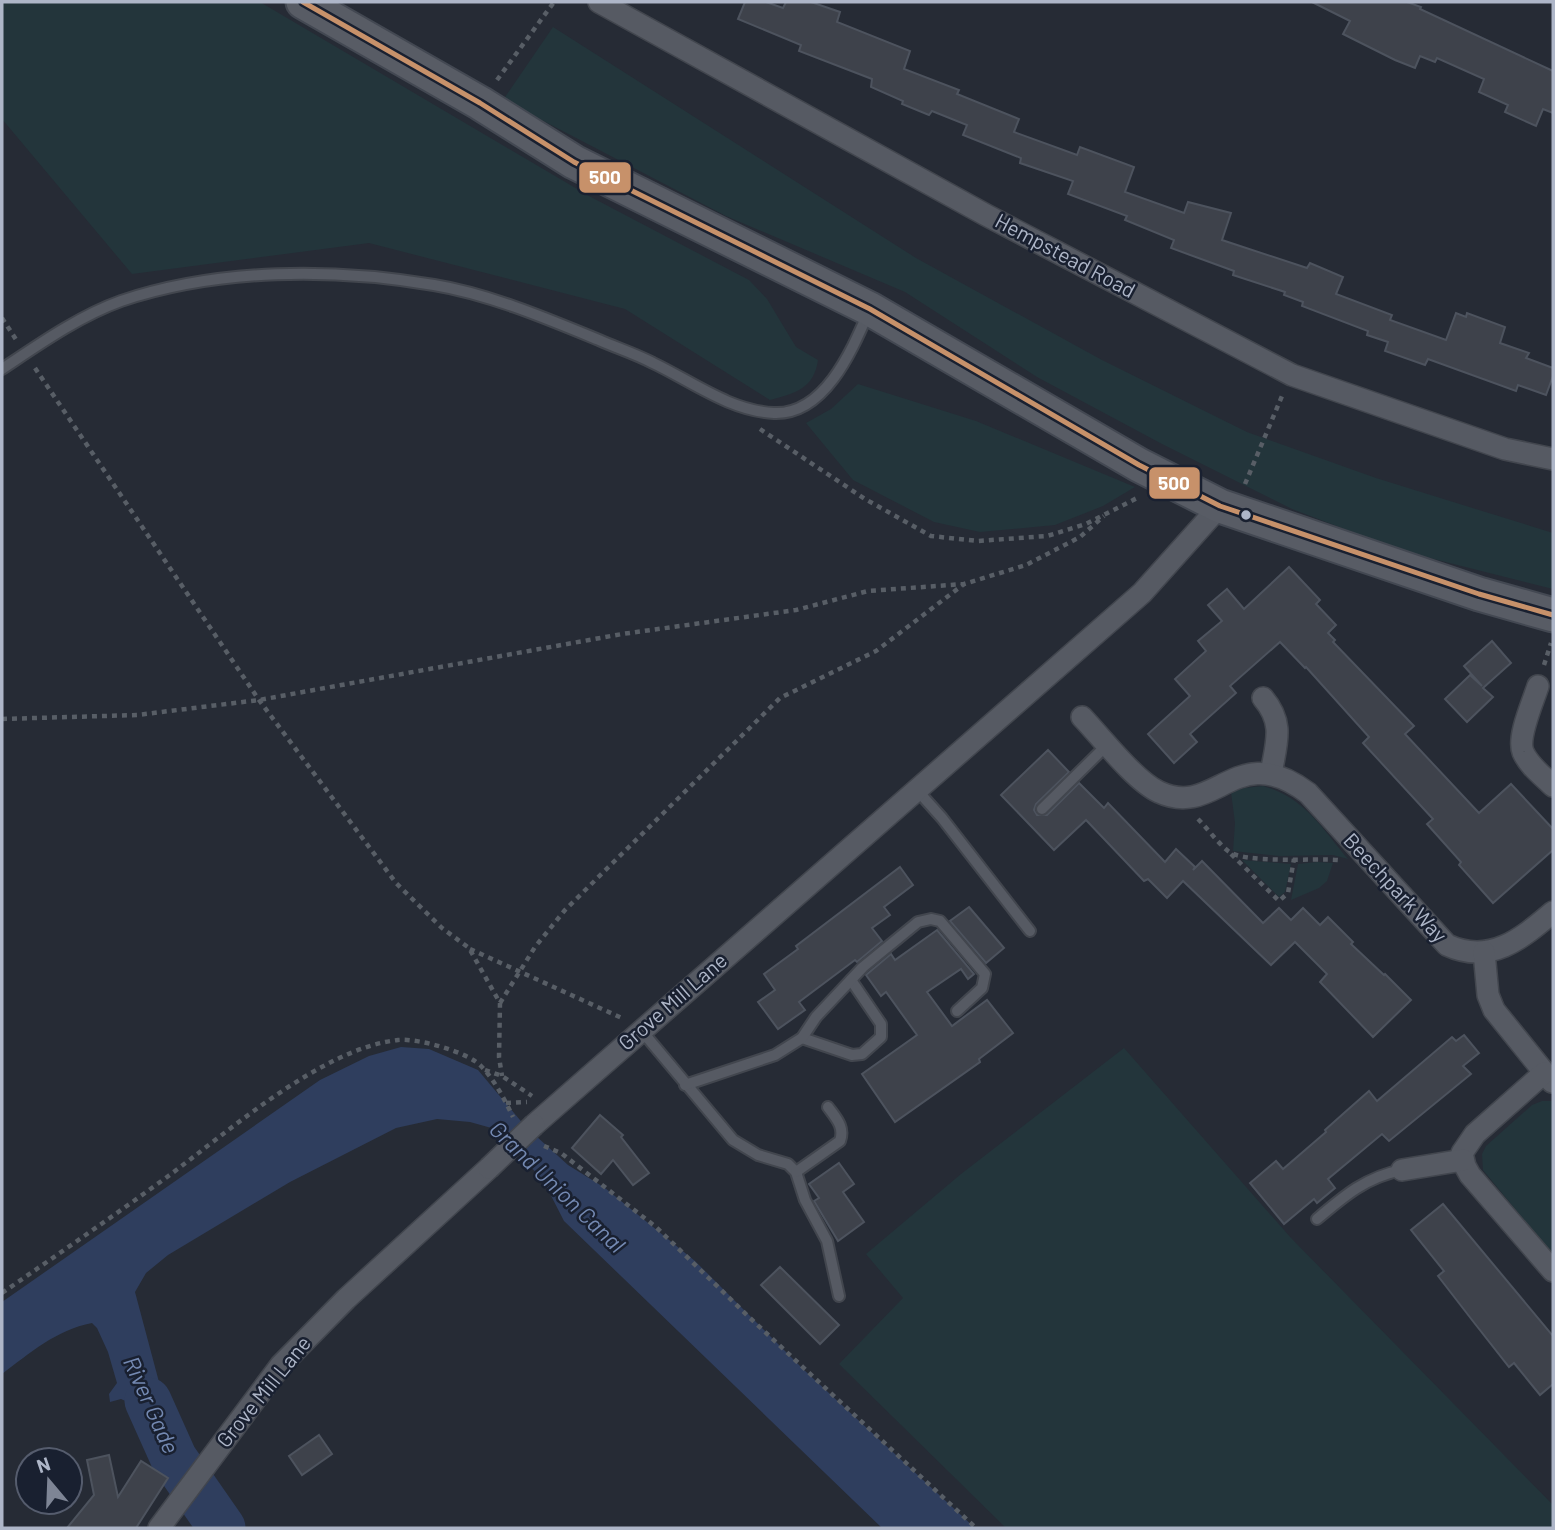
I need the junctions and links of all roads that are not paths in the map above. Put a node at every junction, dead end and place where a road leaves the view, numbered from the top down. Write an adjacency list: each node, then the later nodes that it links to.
1 (303, 2): 3 (main road)
2 (599, 2): 5 (street, Hempstead Road)
3 (870, 309): 4 (lane); 6 (main road)
4 (2, 369)
5 (1553, 459)
6 (1231, 499): 7 (main road); 14 (street, Grove Mill Lane)
7 (1553, 615)
8 (1538, 686): 13 (street)
9 (1263, 698): 12 (street)
10 (1082, 717): 11 (street)
11 (1108, 744): 12 (street); 15 (lane)
12 (1271, 774): 18 (street, Beechpark Way)
13 (1553, 786)
14 (917, 790): 17 (lane); 21 (street, Grove Mill Lane)
15 (1042, 809)
16 (1553, 912): 18 (street)
17 (1030, 931)
18 (1484, 952): 23 (street)
19 (851, 980): 20 (lane); 22 (lane); 22 (lane)
20 (957, 1011)
21 (641, 1030): 24 (lane); 32 (street, Grove Mill Lane, bridge)
22 (802, 1038): 24 (lane)
23 (1549, 1078): 26 (street)
24 (685, 1085): 28 (lane)
25 (828, 1107): 28 (lane)
26 (1463, 1160): 27 (street); 30 (street)
27 (1402, 1170): 29 (lane)
28 (796, 1172): 31 (lane)
29 (1317, 1219)
30 (1553, 1271)
31 (839, 1296)
32 (159, 1528)

